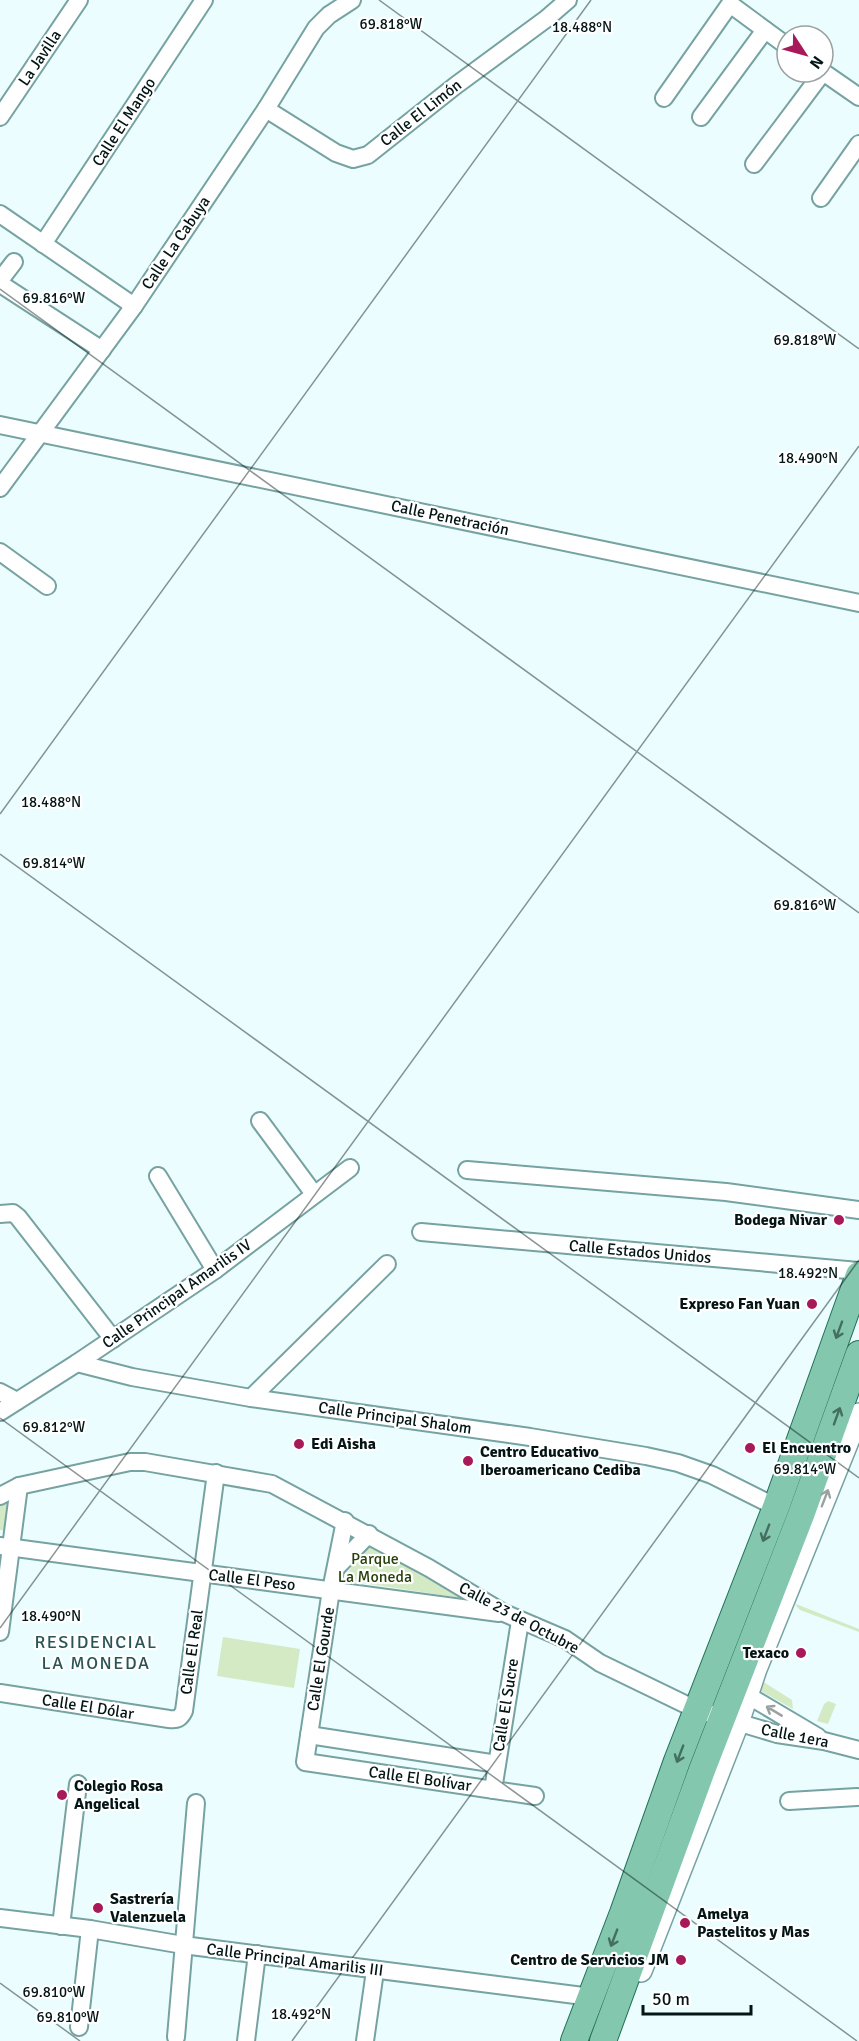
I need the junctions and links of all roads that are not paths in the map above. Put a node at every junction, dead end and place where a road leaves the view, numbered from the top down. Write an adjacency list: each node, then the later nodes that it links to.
1 (79, 0): 13 (street, La Javilla)
2 (204, 0): 19 (street, Calle El Mango)
3 (351, 0): 12 (street, Calle La Cabuya)
4 (568, 0): 12 (street, Calle El Limón)
5 (728, 2): 6 (street); 11 (street)
6 (765, 30): 7 (street); 14 (street)
7 (775, 37)
8 (835, 80): 10 (street)
9 (814, 84): 16 (street)
10 (859, 97)
11 (664, 98)
12 (266, 109): 21 (street, Calle La Cabuya)
13 (0, 117)
14 (701, 117)
15 (859, 144): 17 (street)
16 (754, 164)
17 (821, 198)
18 (0, 214): 19 (street)
19 (43, 244): 21 (street)
20 (14, 262): 22 (street)
21 (134, 306): 22 (street, Calle La Cabuya)
22 (102, 350): 24 (street, Calle La Cabuya)
23 (0, 425): 24 (street, Calle Penetración)
24 (41, 433): 25 (street, Calle La Cabuya); 28 (street, Calle Penetración)
25 (0, 488)
26 (0, 552): 27 (street)
27 (47, 586)
28 (859, 603)
29 (260, 1121): 33 (street)
30 (350, 1168): 33 (street, Calle Principal Amarilis IV)
31 (467, 1170): 34 (street)
32 (158, 1176): 38 (street)
33 (314, 1194): 38 (street, Calle Principal Amarilis IV)
34 (859, 1210)
35 (0, 1214): 40 (street)
36 (421, 1232): 39 (street, Calle Estados Unidos)
37 (387, 1264): 44 (street)
38 (215, 1270): 40 (street, Calle Principal Amarilis IV)
39 (859, 1273): 51 (main road, one-way to 51)
40 (113, 1339): 42 (street, Calle Principal Amarilis IV)
41 (859, 1354): 62 (main road, one-way to 41)
42 (77, 1363): 44 (street, Calle Principal Shalom); 45 (street, Calle Principal Amarilis IV)
43 (0, 1392): 45 (street)
44 (251, 1398): 51 (street, Calle Principal Shalom)
45 (17, 1401): 46 (street, Calle Principal Amarilis IV)
46 (0, 1412)
47 (859, 1414): 62 (street, one-way to 47)
48 (216, 1473): 49 (street, Calle 23 de Octubre); 52 (street, Calle 23 de Octubre); 56 (street, Calle El Real)
49 (19, 1486): 50 (street, Calle 23 de Octubre); 54 (street)
50 (0, 1496)
51 (776, 1507): 61 (main road, one-way to 61)
52 (345, 1521): 53 (street, Calle 23 de Octubre); 55 (street, Calle El Gourde)
53 (369, 1534): 55 (street); 58 (street, Calle 23 de Octubre)
54 (6, 1546): 56 (street, Calle El Peso); 60 (street)
55 (335, 1568): 57 (street, Calle El Gourde)
56 (203, 1574): 57 (street, Calle El Peso); 65 (street, Calle El Real)
57 (331, 1590): 58 (street, Calle El Peso); 67 (street, Calle El Gourde)
58 (504, 1613): 59 (street, Calle 23 de Octubre)
59 (520, 1621): 64 (street, Calle 23 de Octubre); 71 (street, Calle El Sucre)
60 (0, 1632)
61 (711, 1674): 62 (street); 64 (main road)
62 (741, 1691): 66 (main road); 68 (street, one-way to 62)
63 (0, 1693): 65 (street, Calle El Dólar)
64 (697, 1710): 66 (street, Calle 1era); 84 (main road, one-way to 84)
65 (177, 1720)
66 (730, 1720): 68 (street, Calle 1era); 90 (main road); 91 (street)
67 (309, 1735): 70 (street, Calle El Gourde); 71 (street, Calle El Bolívar)
68 (824, 1741): 69 (street, Calle 1era)
69 (859, 1750)
70 (305, 1762): 73 (street, Calle El Bolívar)
71 (497, 1764): 73 (street, Calle El Sucre)
72 (78, 1784): 79 (street)
73 (493, 1790): 75 (street, Calle El Bolívar)
74 (858, 1793): 76 (street)
75 (535, 1796)
76 (789, 1801)
77 (196, 1803): 81 (street)
78 (0, 1917): 79 (street, Calle Principal Amarilis III)
79 (61, 1926): 80 (street, Calle Principal Amarilis III)
80 (90, 1929): 81 (street, Calle Principal Amarilis III); 85 (street)
81 (183, 1945): 82 (street, Calle Principal Amarilis III); 86 (street)
82 (257, 1954): 83 (street, Calle Principal Amarilis III); 87 (street)
83 (375, 1971): 84 (street, Calle Principal Amarilis III); 88 (street)
84 (591, 1997): 89 (main road)
85 (79, 2027)
86 (176, 2037)
87 (246, 2041)
88 (365, 2041)
89 (574, 2041)
90 (603, 2041)
91 (613, 2041)

